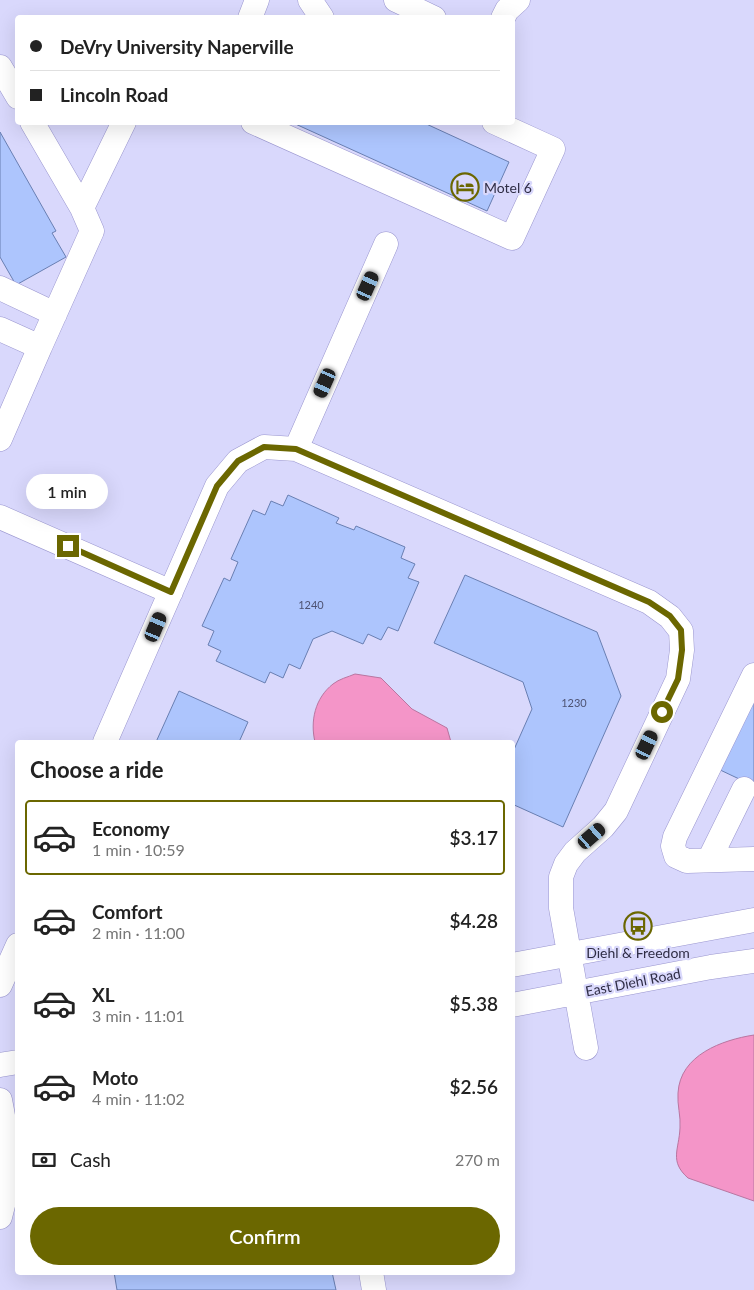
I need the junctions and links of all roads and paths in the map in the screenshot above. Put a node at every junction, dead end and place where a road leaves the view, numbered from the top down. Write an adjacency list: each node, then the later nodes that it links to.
1 (310, 0): 4 (street)
2 (396, 0): 5 (street)
3 (518, 0): 6 (street)
4 (320, 15)
5 (428, 15)
6 (504, 15)
7 (7, 72): 8 (street)
8 (15, 90)
9 (34, 125): 13 (street)
10 (123, 125): 13 (street)
11 (260, 125): 12 (street)
12 (500, 125)
13 (82, 208): 16 (street)
14 (386, 244): 20 (street)
15 (0, 288): 16 (street)
16 (56, 314): 18 (street)
17 (0, 329): 18 (street)
18 (40, 347): 19 (street)
19 (0, 439)
20 (296, 449): 22 (street); 29 (street)
21 (0, 517): 22 (street)
22 (171, 592): 24 (street)
23 (754, 675): 27 (street)
24 (107, 740)
25 (744, 788): 27 (street)
26 (754, 859): 27 (street)
27 (710, 860)
28 (754, 920): 29 (street)
29 (570, 954): 32 (street); 34 (street)
30 (15, 955): 33 (street)
31 (754, 961): 34 (street, East Diehl Road)
32 (515, 964)
33 (7, 981)
34 (576, 993): 35 (street, East Diehl Road); 36 (street)
35 (515, 1005)
36 (586, 1048)
37 (15, 1062): 38 (street)
38 (0, 1065)
39 (5, 1104): 40 (street)
40 (0, 1217)
41 (372, 1275): 42 (street)
42 (374, 1290)

